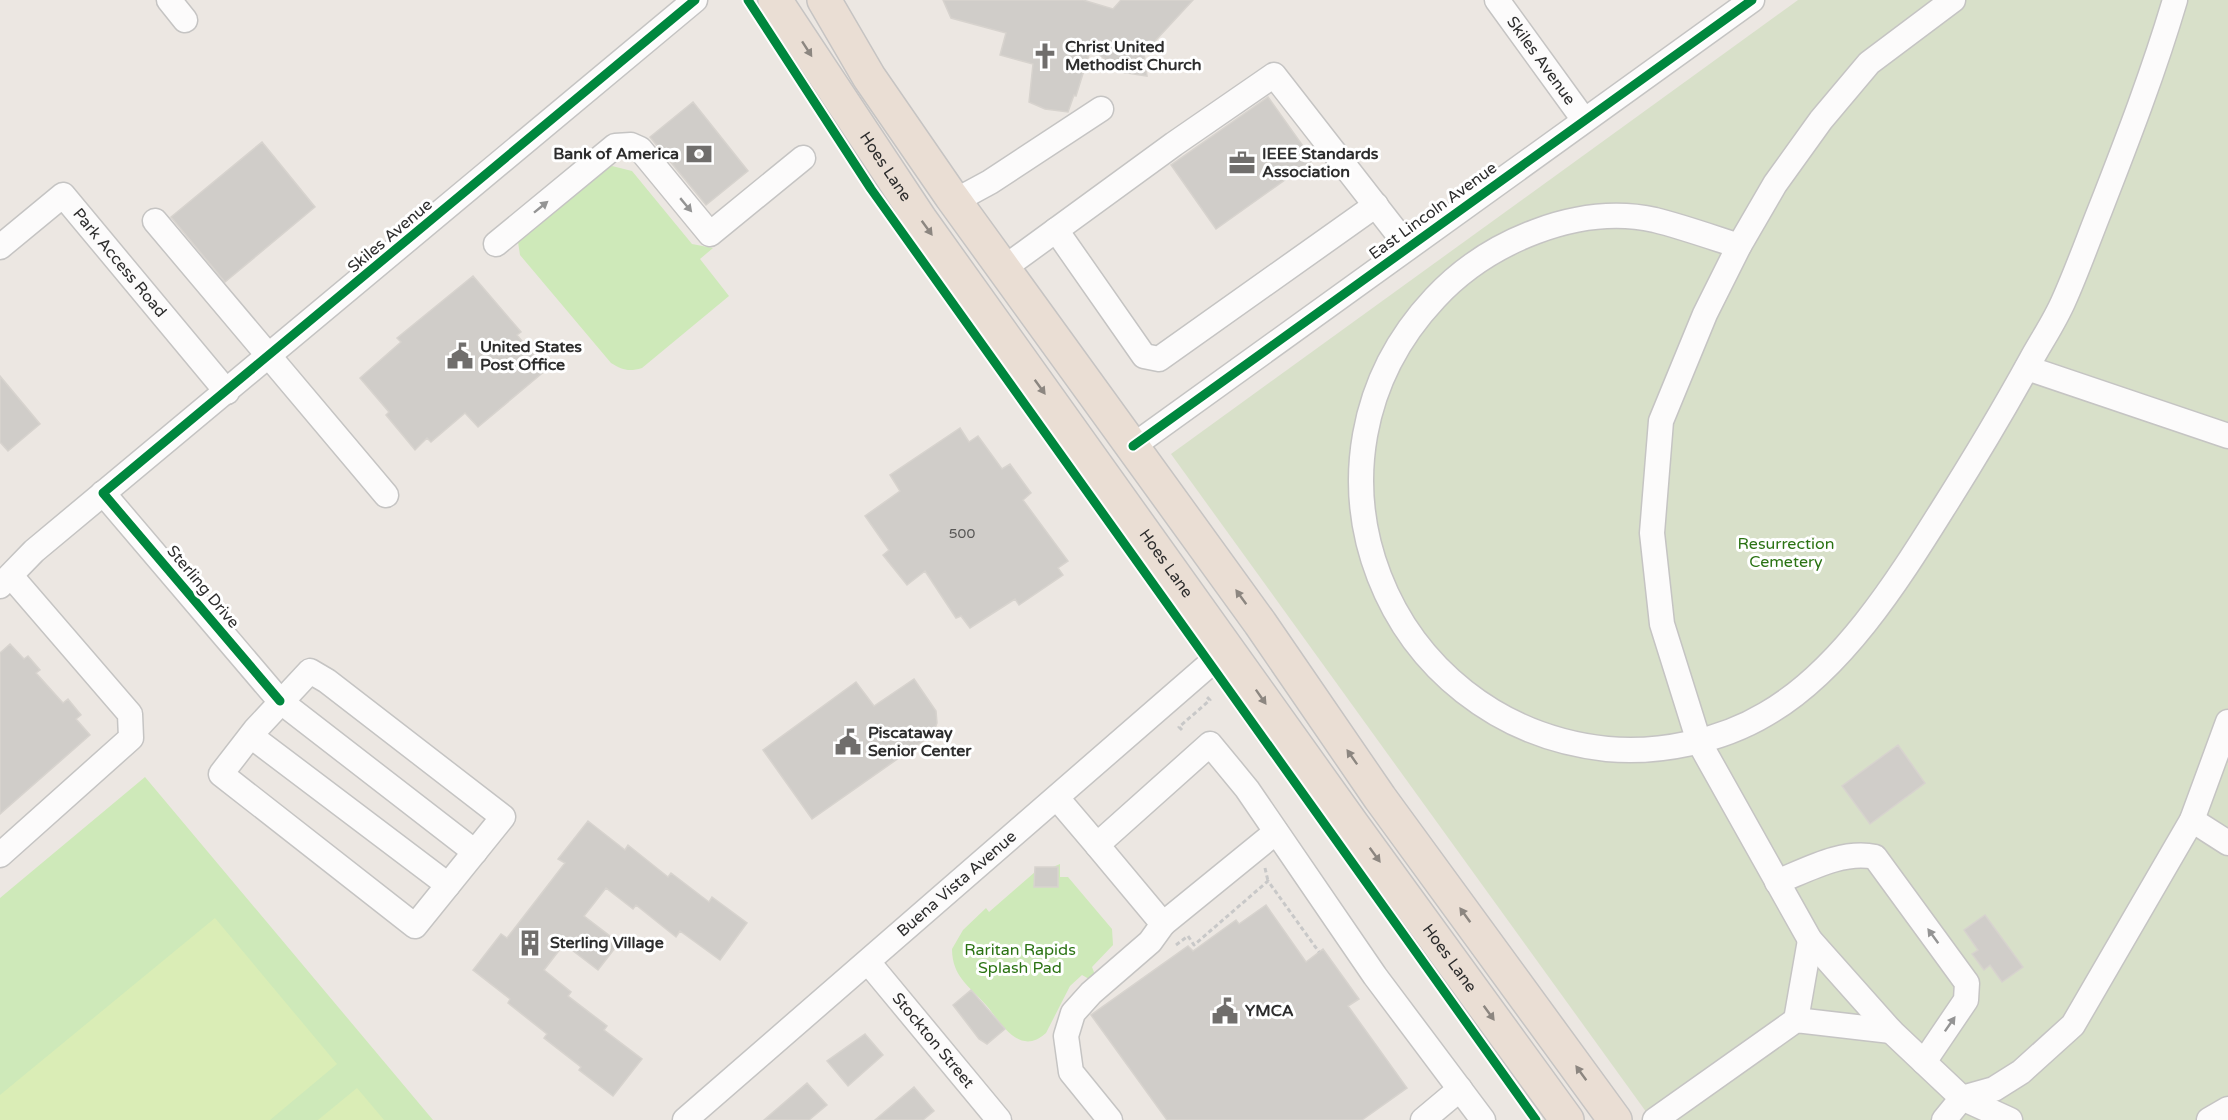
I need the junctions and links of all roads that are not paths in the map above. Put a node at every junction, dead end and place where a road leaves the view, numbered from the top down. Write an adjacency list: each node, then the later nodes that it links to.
1 (169, 0): 9 (street)
2 (695, 0): 22 (street, Skiles Avenue)
3 (775, 0): 30 (highway, Hoes Lane, one-way to 30)
4 (824, 0): 13 (highway)
5 (1497, 0): 11 (street, Skiles Avenue)
6 (1752, 0): 11 (street, East Lincoln Avenue)
7 (1953, 0): 18 (street)
8 (2175, 0): 23 (street)
9 (185, 20)
10 (1101, 109): 13 (street)
11 (1584, 120): 20 (street, East Lincoln Avenue)
12 (803, 158): 17 (street, one-way to 12)
13 (955, 201): 21 (highway)
14 (1376, 205): 16 (street); 16 (street); 20 (street)
15 (155, 221): 22 (street)
16 (1056, 230): 21 (street)
17 (496, 244)
18 (1739, 246): 34 (street); 34 (street)
19 (0, 247): 24 (street, Park Access Road)
20 (1408, 247): 26 (street, East Lincoln Avenue)
21 (1004, 268): 26 (highway)
22 (269, 357): 24 (street, Skiles Avenue); 28 (street)
23 (2027, 368): 25 (street); 34 (street)
24 (227, 392): 27 (street, Skiles Avenue)
25 (2228, 436)
26 (1132, 446): 59 (highway, one-way to 26)
27 (103, 493): 29 (street, Skiles Avenue); 31 (street, Sterling Drive)
28 (386, 495)
29 (6, 581): 41 (street)
30 (1227, 649): 35 (street, Buena Vista Avenue); 58 (highway, Hoes Lane, one-way to 58)
31 (280, 701): 33 (street); 40 (street, Sterling Drive); 40 (street)
32 (2228, 722): 36 (street)
33 (251, 736): 43 (street); 43 (street)
34 (1699, 742): 42 (street)
35 (1057, 798): 39 (street); 46 (street, Buena Vista Avenue)
36 (2192, 820): 38 (street); 51 (street)
37 (1276, 832): 39 (street); 44 (street); 50 (street)
38 (2225, 839)
39 (1097, 845): 44 (street)
40 (475, 852): 43 (street)
41 (0, 855)
42 (1777, 882): 45 (street); 49 (street, one-way to 42)
43 (448, 885)
44 (1163, 924): 55 (street)
45 (1810, 940): 47 (street); 48 (street)
46 (868, 962): 53 (street, Buena Vista Avenue); 54 (street, Stockton Street)
47 (1796, 1020): 48 (street); 60 (street)
48 (1891, 1031): 49 (street)
49 (1924, 1062): 51 (street)
50 (1460, 1089): 56 (street); 57 (street)
51 (1962, 1098): 61 (street); 62 (street)
52 (2228, 1109): 63 (street)
53 (686, 1120)
54 (999, 1120)
55 (1110, 1120)
56 (1423, 1120)
57 (1483, 1120)
58 (1567, 1120)
59 (1615, 1120)
60 (1655, 1120)
61 (1944, 1120)
62 (2010, 1120)
63 (2209, 1120)

